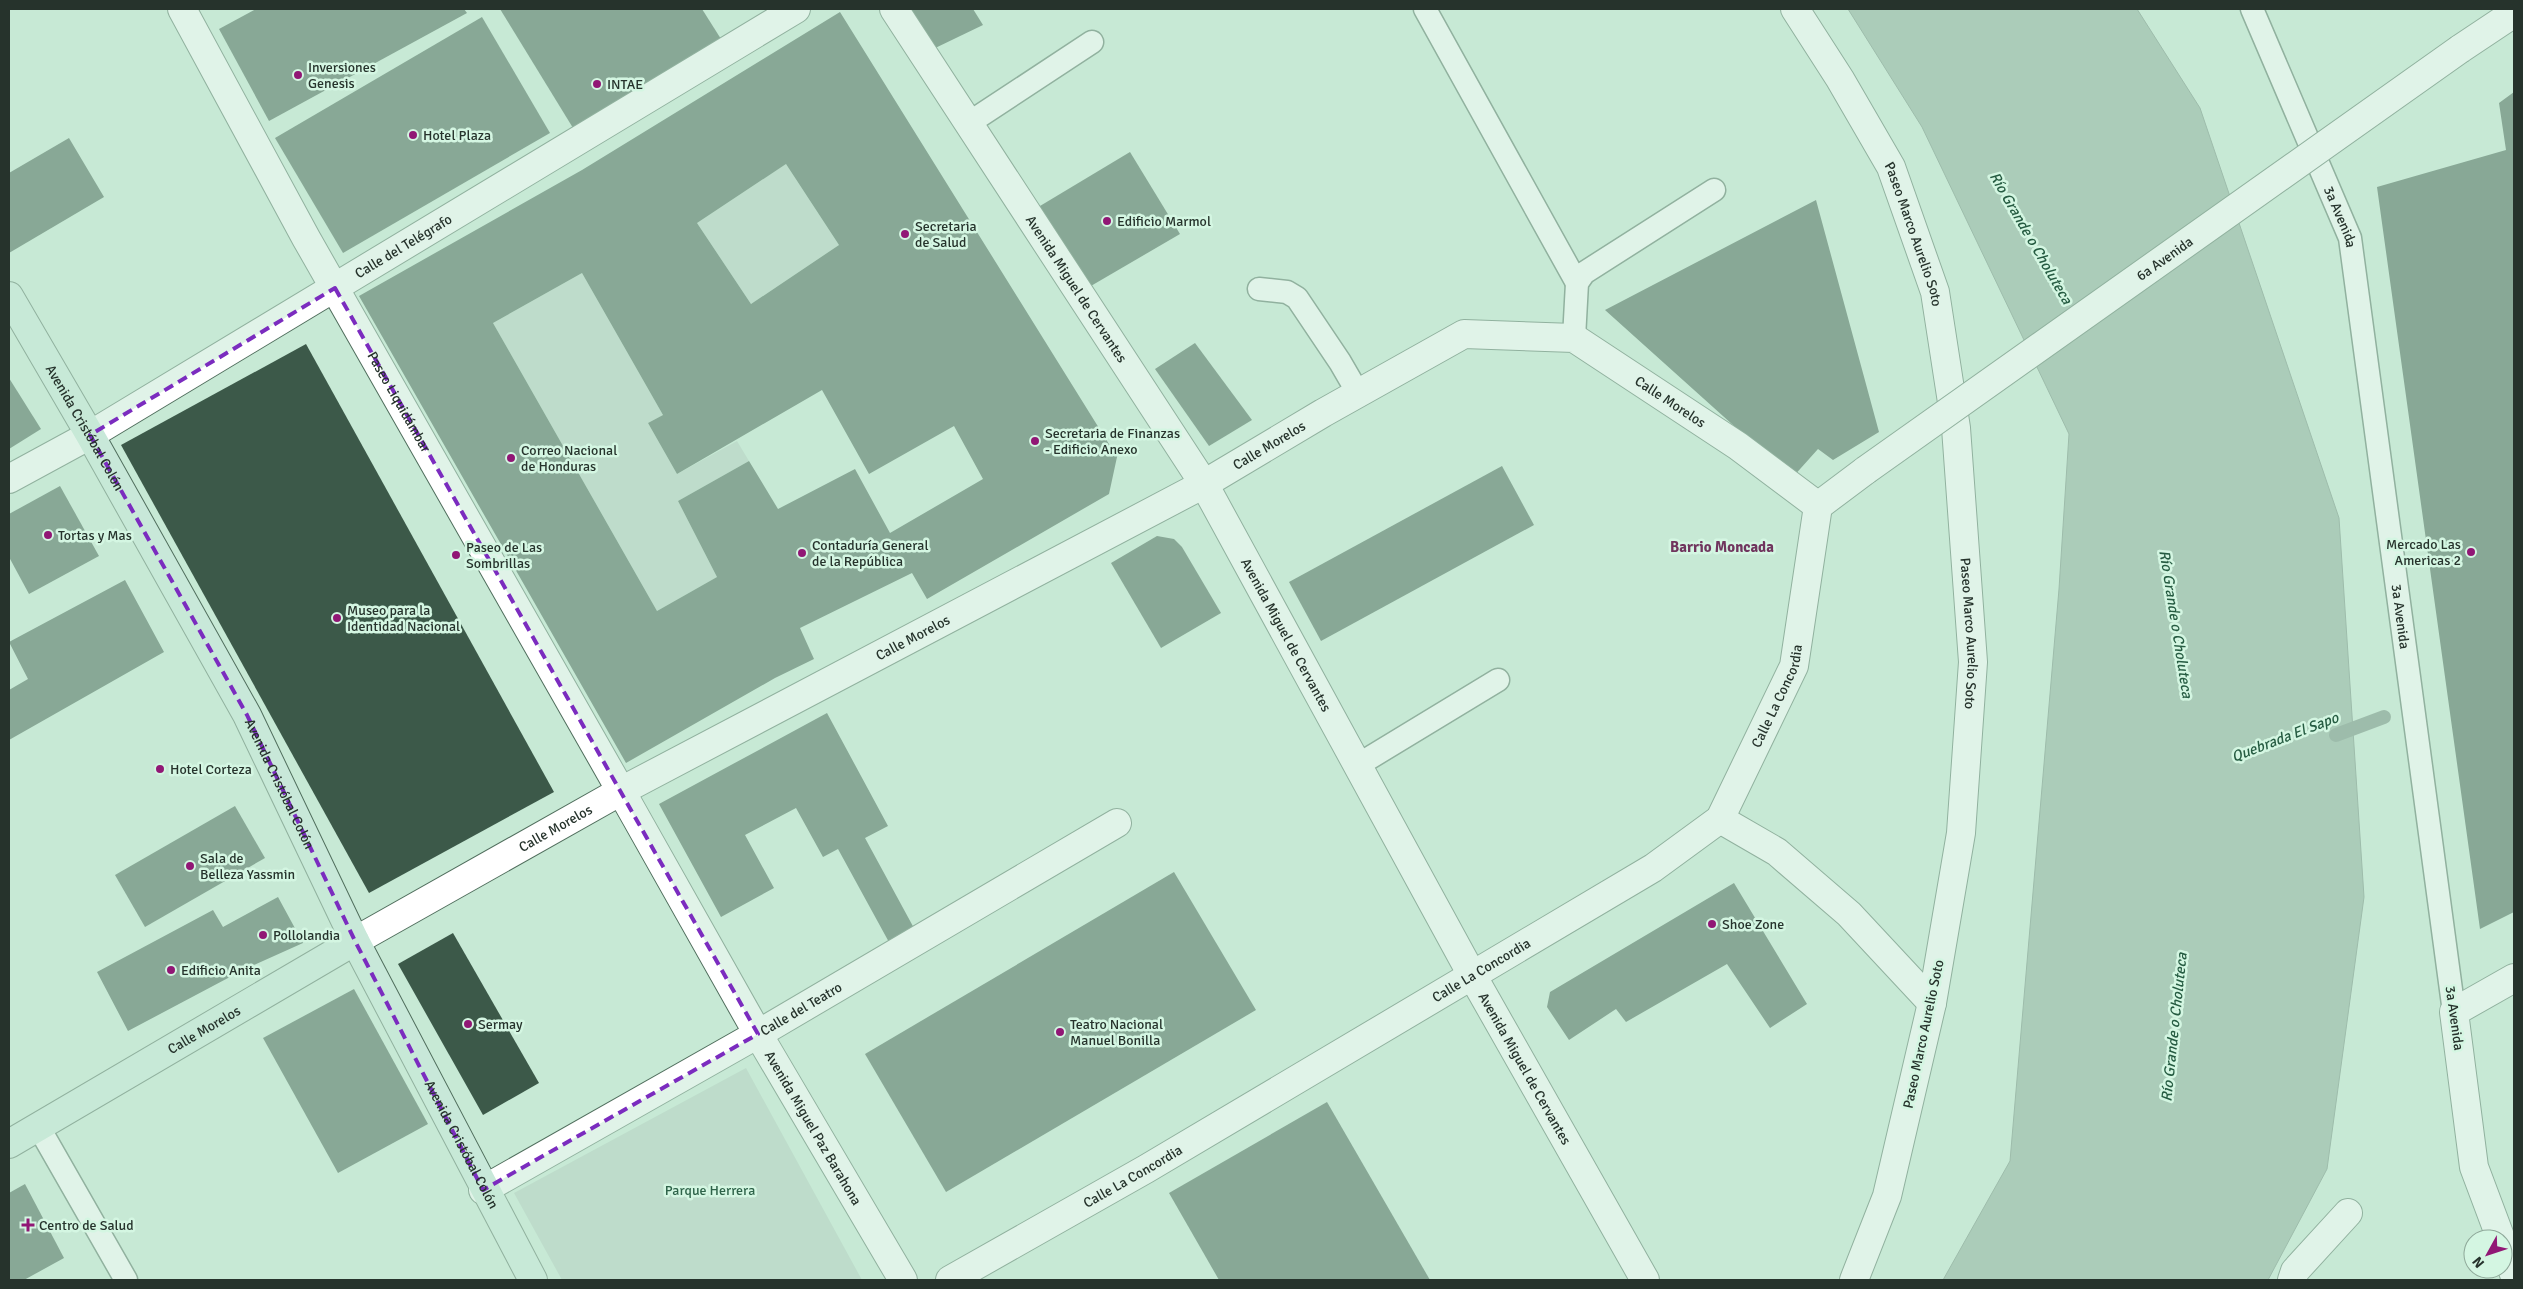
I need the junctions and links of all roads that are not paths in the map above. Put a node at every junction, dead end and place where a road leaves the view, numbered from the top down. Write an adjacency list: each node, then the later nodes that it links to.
1 (182, 9): 12 (street, Paseo Liquidámbar)
2 (796, 9): 12 (street, Calle del Telégrafo)
3 (894, 9): 9 (street, Avenida Miguel de Cervantes)
4 (1424, 9): 11 (lane)
5 (1794, 9): 29 (street, Paseo Marco Aurelio Soto)
6 (2252, 9): 30 (lane, 3a Avenida)
7 (2514, 13): 20 (street, 6a Avenida, bridge)
8 (1092, 42): 9 (lane)
9 (969, 124): 19 (street, Avenida Miguel de Cervantes)
10 (1714, 190): 11 (lane)
11 (1577, 283): 15 (lane)
12 (335, 288): 17 (street, Calle del Telégrafo); 23 (street, Paseo Liquidámbar)
13 (1259, 289): 16 (lane)
14 (9, 296): 17 (main road, Avenida Cristóbal Colón)
15 (1574, 338): 16 (street, Calle Morelos); 20 (street, Calle Morelos)
16 (1358, 393): 19 (street, Calle Morelos)
17 (90, 435): 18 (street, Calle del Telégrafo); 26 (main road, Avenida Cristóbal Colón)
18 (9, 479)
19 (1204, 484): 22 (street, Avenida Miguel de Cervantes); 23 (street, Calle Morelos)
20 (1818, 506): 24 (street, Calle La Concordia)
21 (1498, 680): 22 (lane)
22 (1358, 766): 27 (street, Avenida Miguel de Cervantes)
23 (621, 791): 26 (street, Calle Morelos); 31 (street, Avenida Miguel Paz Barahona)
24 (1720, 819): 27 (street, Calle La Concordia); 29 (street)
25 (1117, 822): 31 (street, Calle del Teatro)
26 (355, 941): 32 (main road, Calle Morelos); 34 (main road, Avenida Cristóbal Colón)
27 (1472, 975): 40 (street, Calle La Concordia); 41 (street, Avenida Miguel de Cervantes)
28 (2514, 978): 30 (street)
29 (1932, 1002): 42 (street, Paseo Marco Aurelio Soto)
30 (2454, 1012): 36 (street, 3a Avenida)
31 (758, 1034): 34 (street, Calle del Teatro); 39 (street, Avenida Miguel Paz Barahona)
32 (38, 1126): 33 (main road, Calle Morelos); 37 (lane)
33 (9, 1144)
34 (483, 1190): 38 (main road, Avenida Cristóbal Colón)
35 (2348, 1213): 43 (street)
36 (2497, 1229)
37 (126, 1280)
38 (533, 1280)
39 (902, 1280)
40 (950, 1280)
41 (1646, 1280)
42 (1854, 1280)
43 (2292, 1280)

